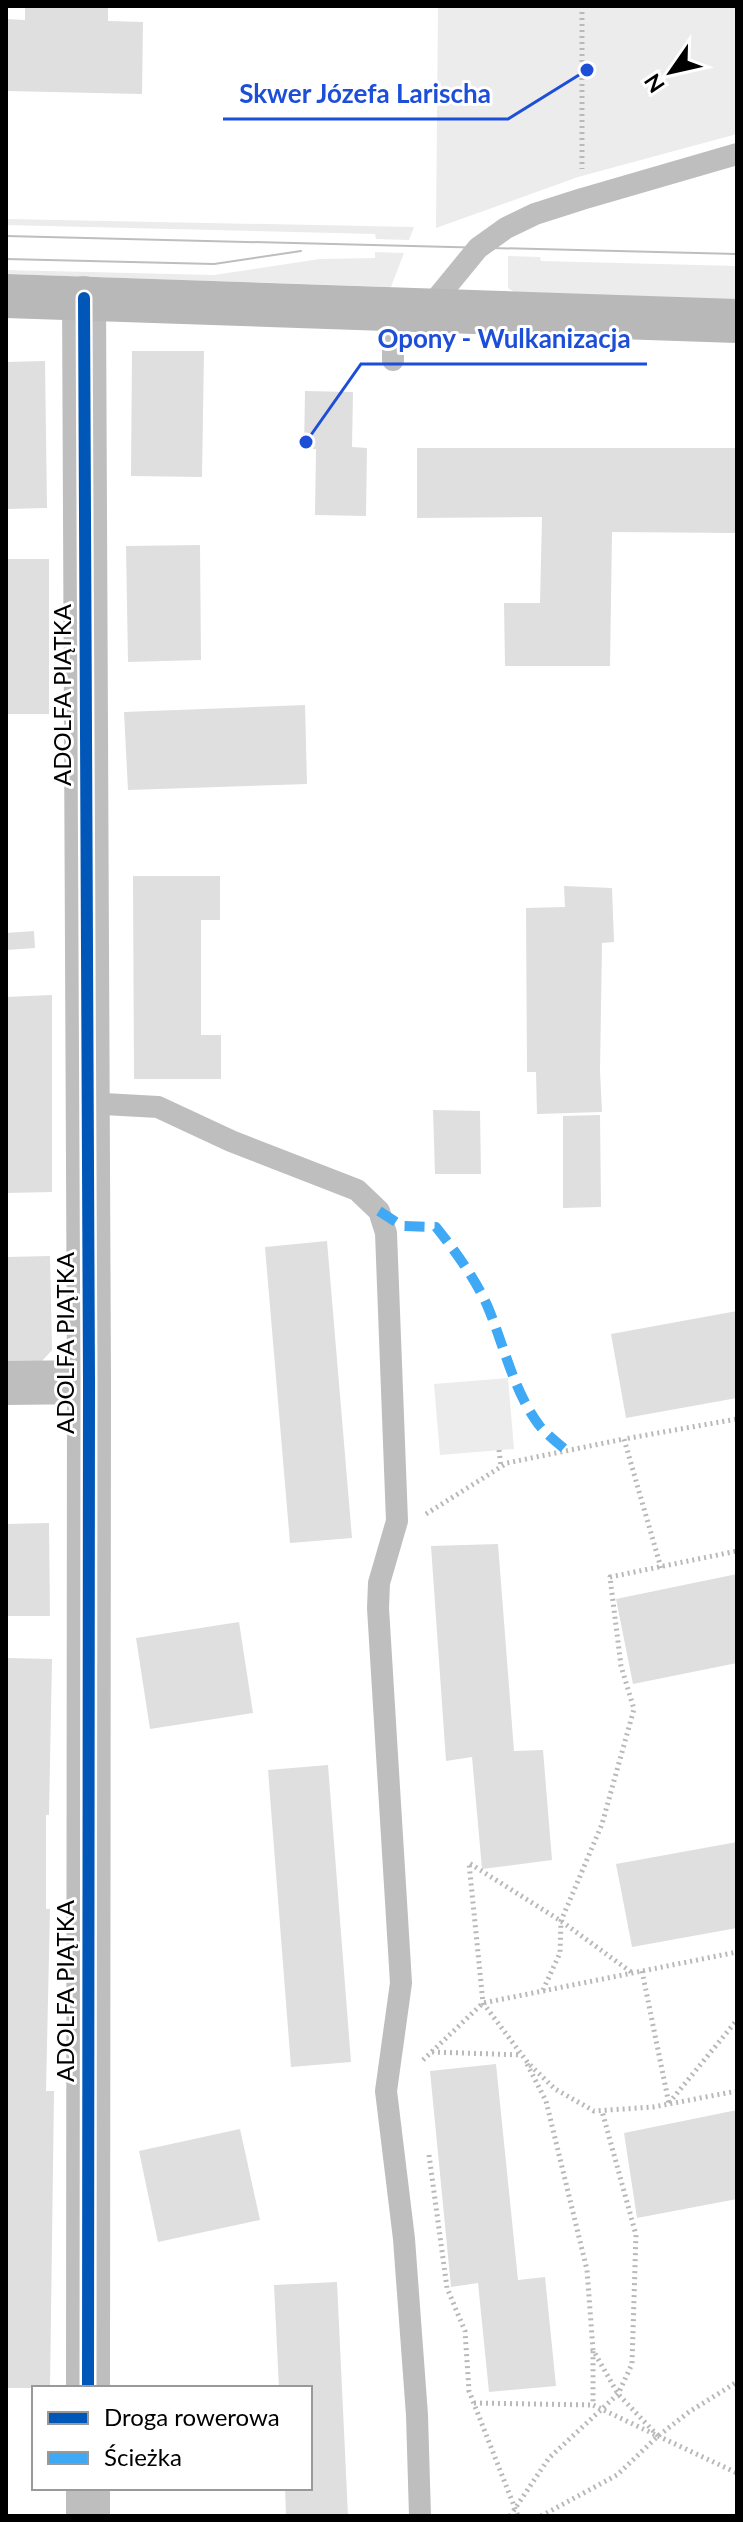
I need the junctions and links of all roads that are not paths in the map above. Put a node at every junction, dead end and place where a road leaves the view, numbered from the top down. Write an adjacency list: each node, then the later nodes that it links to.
1 (737, 154): 4 (lane)
2 (6, 296): 3 (main road)
3 (84, 298): 4 (main road); 7 (street, ADOLFA PIĄTKA)
4 (410, 308): 5 (main road); 6 (lane)
5 (737, 321)
6 (393, 360)
7 (86, 1103): 8 (street, ADOLFA PIĄTKA); 13 (lane)
8 (89, 1382): 9 (street); 10 (street, ADOLFA PIĄTKA)
9 (6, 1383)
10 (88, 2386)
11 (88, 2490): 12 (street)
12 (88, 2516)
13 (420, 2516)

